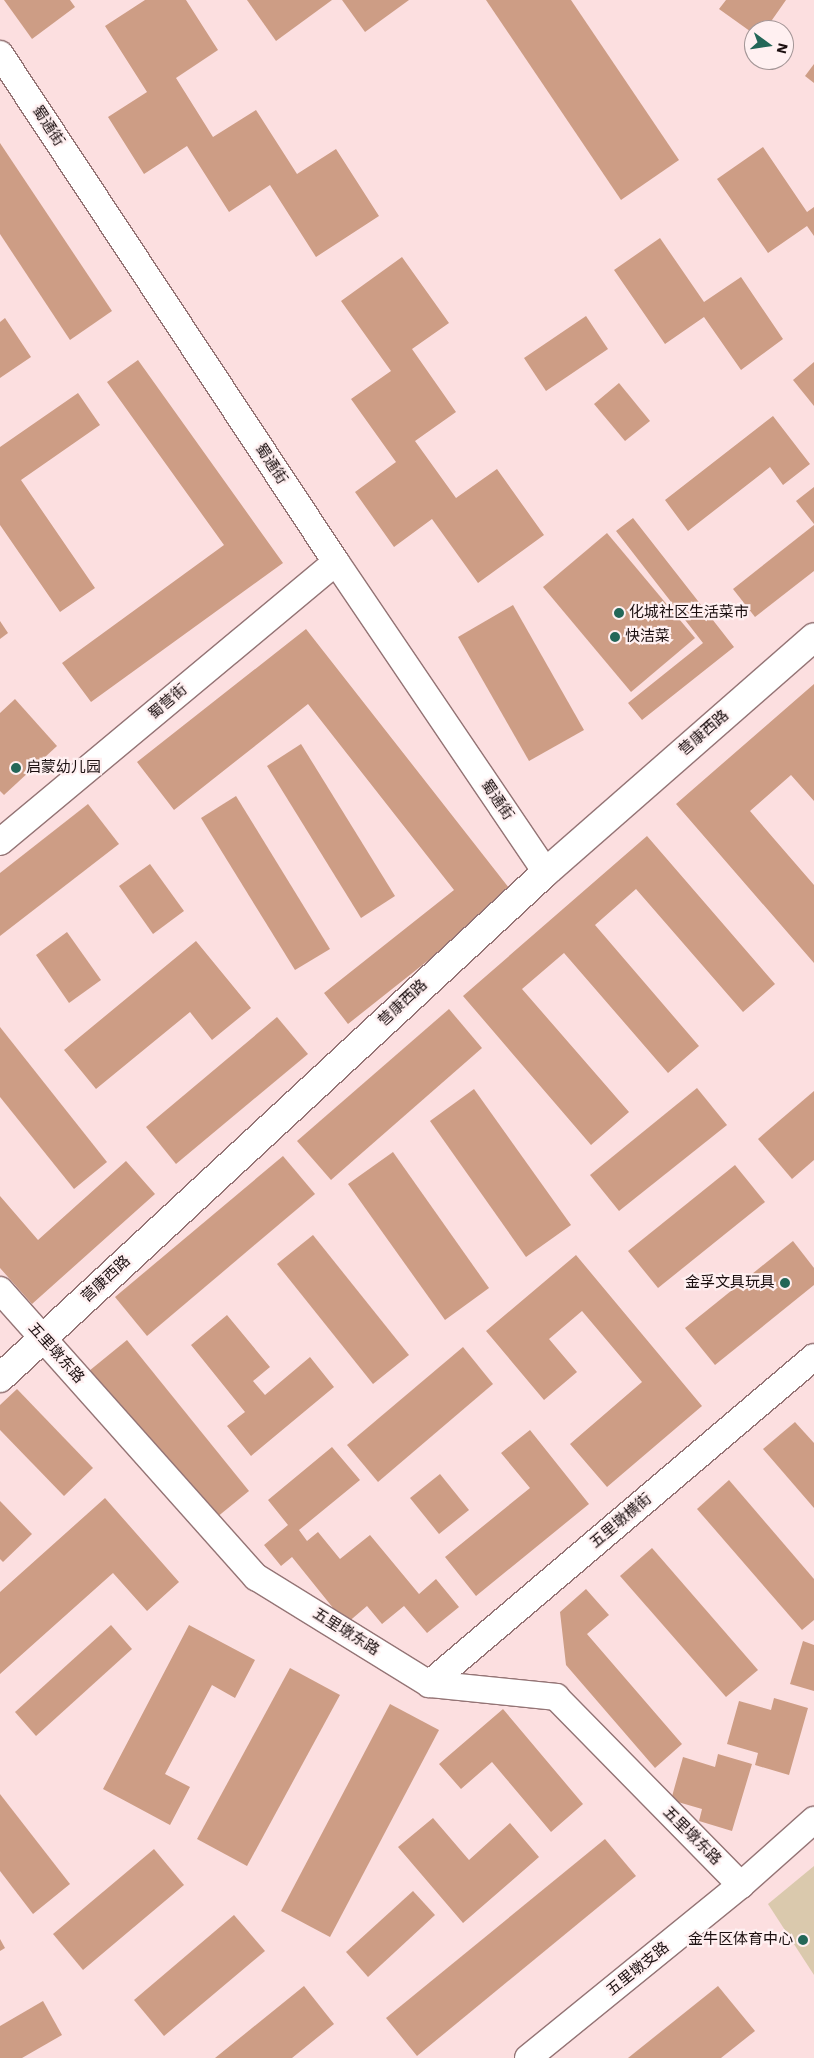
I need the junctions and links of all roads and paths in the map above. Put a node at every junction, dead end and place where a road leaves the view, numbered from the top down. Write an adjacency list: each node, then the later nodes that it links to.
1 (0, 54): 2 (street, 蜀通街)
2 (336, 562): 4 (street, 蜀营街); 5 (street, 蜀通街)
3 (814, 637): 5 (street, 营康西路)
4 (0, 842)
5 (546, 872): 7 (street, 营康西路)
6 (0, 1290): 7 (street, 五里墩东路)
7 (42, 1338): 9 (street, 营康西路); 10 (street, 五里墩东路)
8 (814, 1357): 10 (street, 五里墩横街)
9 (0, 1378)
10 (429, 1684): 12 (street, 五里墩东路)
11 (814, 1820): 12 (street, 五里墩支路)
12 (741, 1886): 13 (street, 五里墩支路)
13 (528, 2058)

